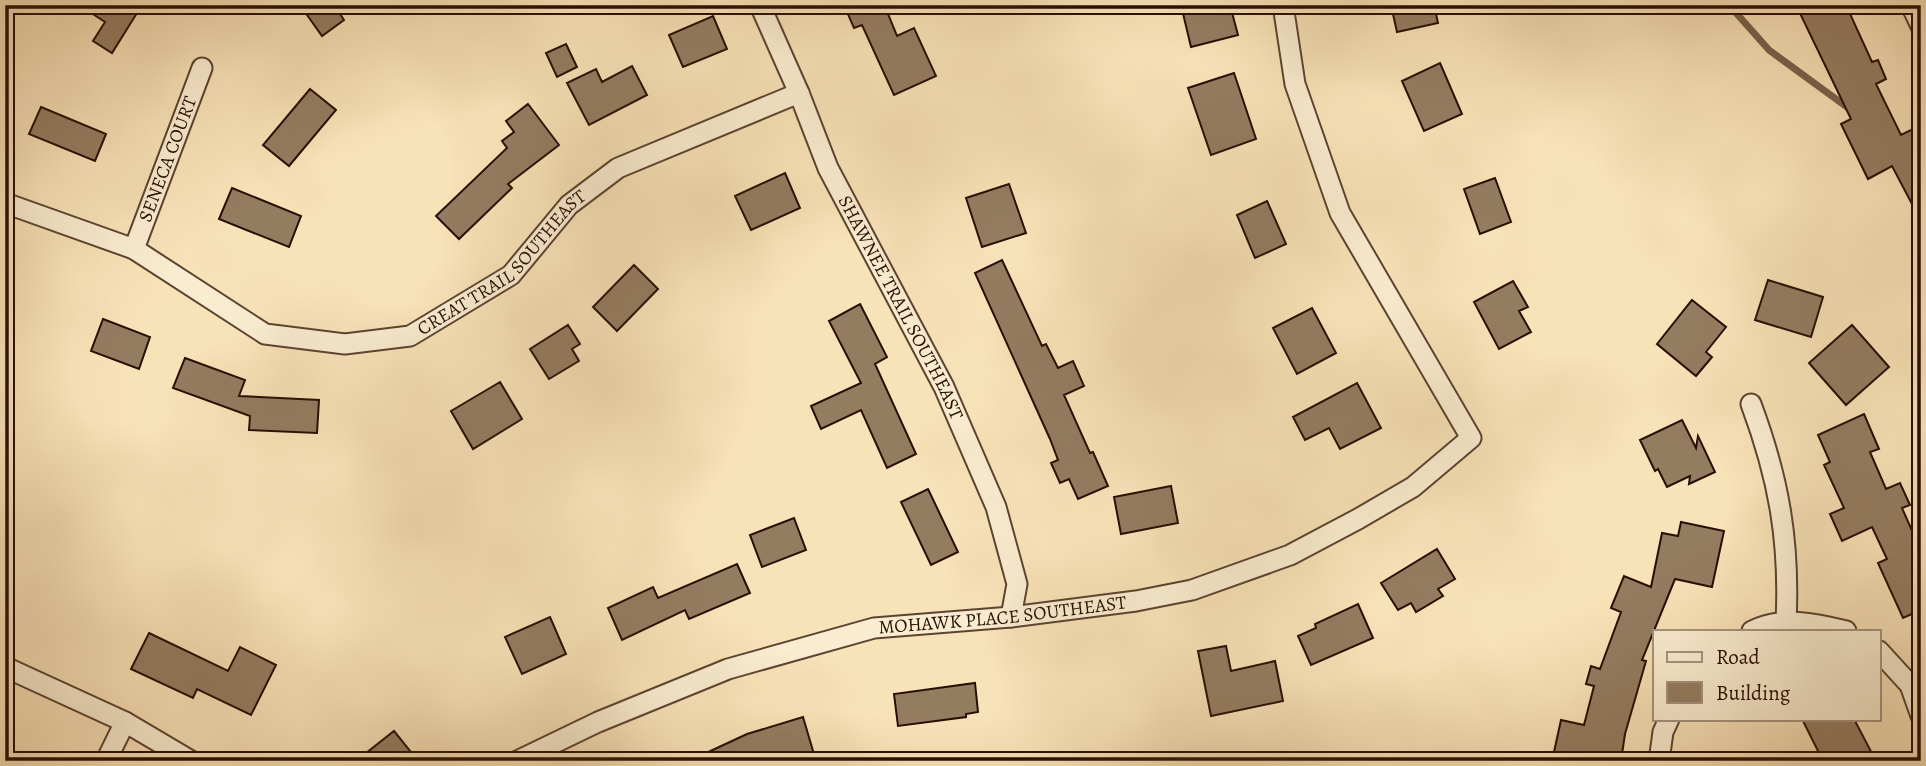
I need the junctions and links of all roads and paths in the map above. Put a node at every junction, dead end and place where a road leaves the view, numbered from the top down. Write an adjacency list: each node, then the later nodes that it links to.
1 (760, 5): 6 (street, SHAWNEE TRAIL SOUTHEAST)
2 (1283, 5): 10 (street, MOHAWK PLACE SOUTHEAST)
3 (1911, 5): 4 (street)
4 (1921, 26)
5 (202, 68): 8 (street, SENECA COURT)
6 (799, 93): 8 (street, CREAT TRAIL SOUTHEAST); 10 (street, SHAWNEE TRAIL SOUTHEAST)
7 (5, 203): 8 (street, CREAT TRAIL SOUTHEAST)
8 (134, 249)
9 (1751, 404): 11 (street)
10 (1011, 617): 21 (street, MOHAWK PLACE SOUTHEAST)
11 (1786, 622): 12 (street); 13 (street)
12 (1756, 630)
13 (1842, 630)
14 (1881, 653): 16 (street)
15 (5, 667): 18 (street)
16 (1921, 716)
17 (1669, 720): 22 (street)
18 (125, 722): 19 (street); 20 (street)
19 (106, 761)
20 (191, 761)
21 (517, 761)
22 (1659, 761)

